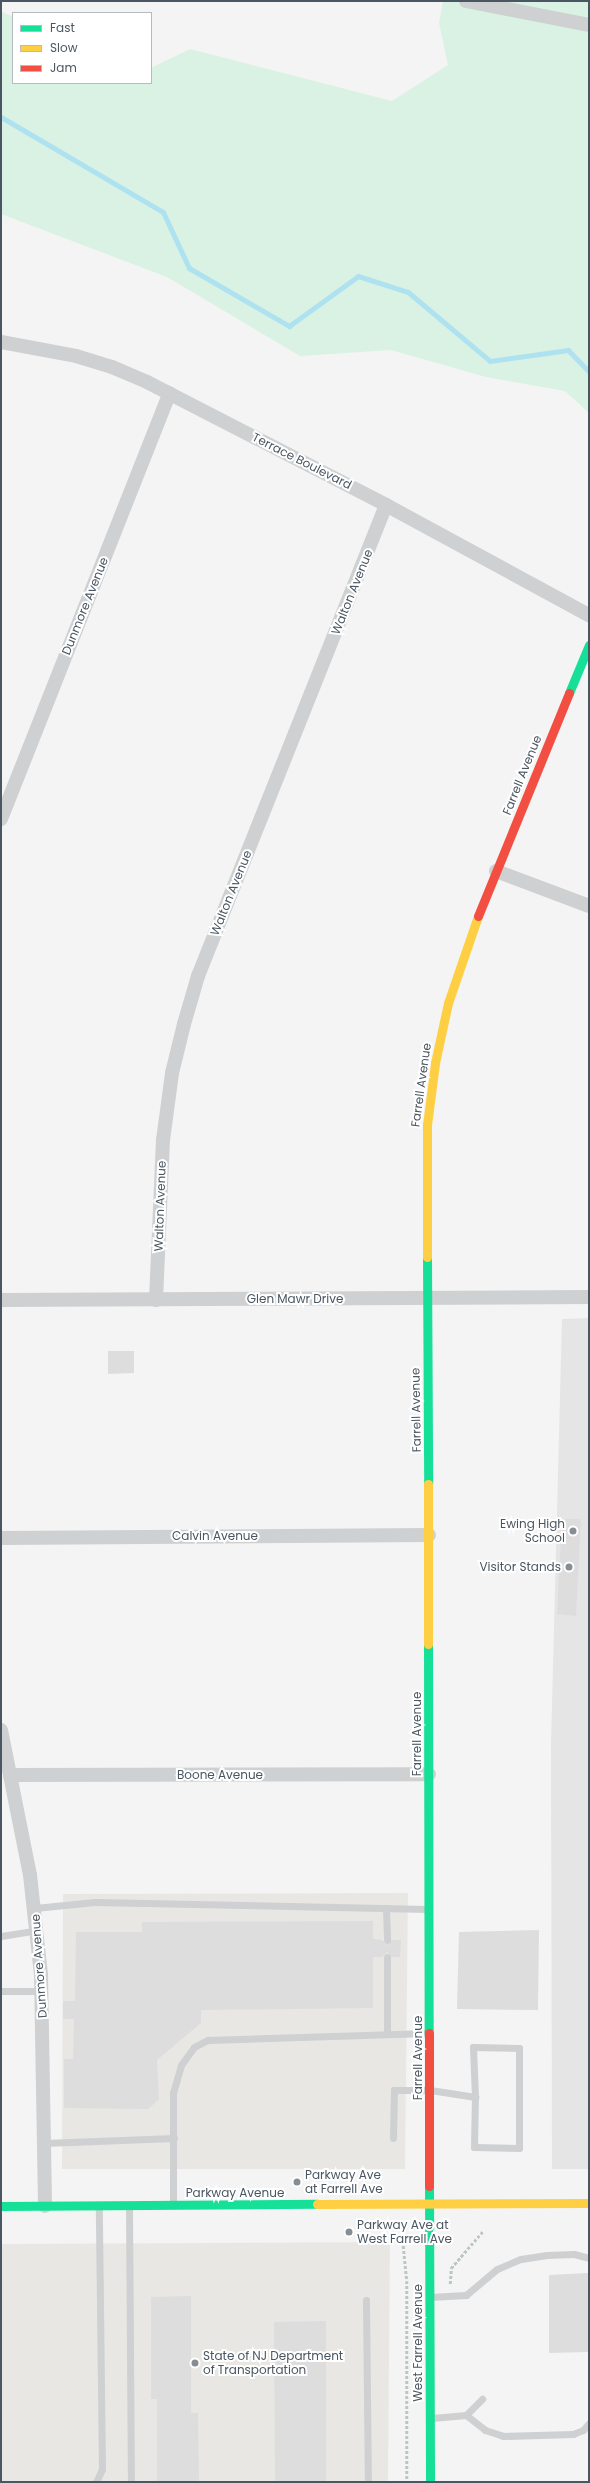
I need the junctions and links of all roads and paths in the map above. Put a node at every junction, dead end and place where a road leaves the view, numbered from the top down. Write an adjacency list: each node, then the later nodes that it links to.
1 (466, 1): 2 (street)
2 (589, 25)
3 (1, 342): 4 (street, Terrace Boulevard)
4 (170, 393): 5 (street, Terrace Boulevard); 8 (street, Dunmore Avenue)
5 (386, 505): 6 (street, Terrace Boulevard); 14 (street, Walton Avenue)
6 (589, 615)
7 (589, 645): 9 (street, Farrell Avenue)
8 (1, 819)
9 (496, 870): 10 (street); 12 (street, Farrell Avenue)
10 (589, 906)
11 (589, 1297): 12 (street, Glen Mawr Drive)
12 (427, 1298): 14 (street, Glen Mawr Drive); 15 (street, Farrell Avenue)
13 (1, 1300): 14 (street, Glen Mawr Drive)
14 (156, 1300)
15 (429, 1535): 16 (street, Calvin Avenue); 18 (street, Farrell Avenue)
16 (1, 1538)
17 (1, 1730): 19 (street, Dunmore Avenue)
18 (429, 1774): 19 (street, Boone Avenue); 22 (street, Farrell Avenue)
19 (10, 1775): 20 (street, Dunmore Avenue)
20 (35, 1908): 21 (lane); 23 (street, Dunmore Avenue)
21 (386, 1908): 22 (lane); 25 (lane)
22 (430, 1909): 29 (street, Farrell Avenue)
23 (37, 1930): 24 (lane); 28 (street, Dunmore Avenue)
24 (1, 1936)
25 (387, 1940)
26 (386, 1957): 30 (lane)
27 (1, 1991): 28 (lane)
28 (42, 1991): 35 (street, Dunmore Avenue)
29 (430, 2033): 30 (lane); 31 (street, Farrell Avenue)
30 (387, 2034): 33 (lane)
31 (430, 2090): 32 (lane); 34 (lane); 37 (street, Farrell Avenue)
32 (474, 2097): 32 (lane)
33 (174, 2138): 35 (lane); 42 (lane)
34 (393, 2138)
35 (44, 2143): 40 (street, Dunmore Avenue)
36 (589, 2203): 37 (street, Parkway Avenue)
37 (430, 2204): 42 (street, Parkway Avenue); 46 (street, West Farrell Avenue)
38 (99, 2205): 40 (street, Parkway Avenue); 41 (street, Parkway Avenue); 53 (lane)
39 (1, 2206): 40 (street, Parkway Avenue)
40 (45, 2206)
41 (129, 2206): 42 (street, Parkway Avenue); 56 (lane)
42 (173, 2206)
43 (402, 2231): 58 (path)
44 (483, 2231): 47 (path)
45 (589, 2258): 47 (lane)
46 (430, 2297): 47 (lane); 51 (street, West Farrell Avenue)
47 (450, 2298)
48 (366, 2300): 57 (lane)
49 (482, 2399): 50 (lane)
50 (466, 2415): 51 (lane); 52 (lane)
51 (430, 2418): 59 (street, West Farrell Avenue)
52 (589, 2423)
53 (102, 2469): 54 (lane); 55 (lane)
54 (96, 2482)
55 (102, 2482)
56 (132, 2482)
57 (368, 2482)
58 (407, 2482)
59 (430, 2482)

